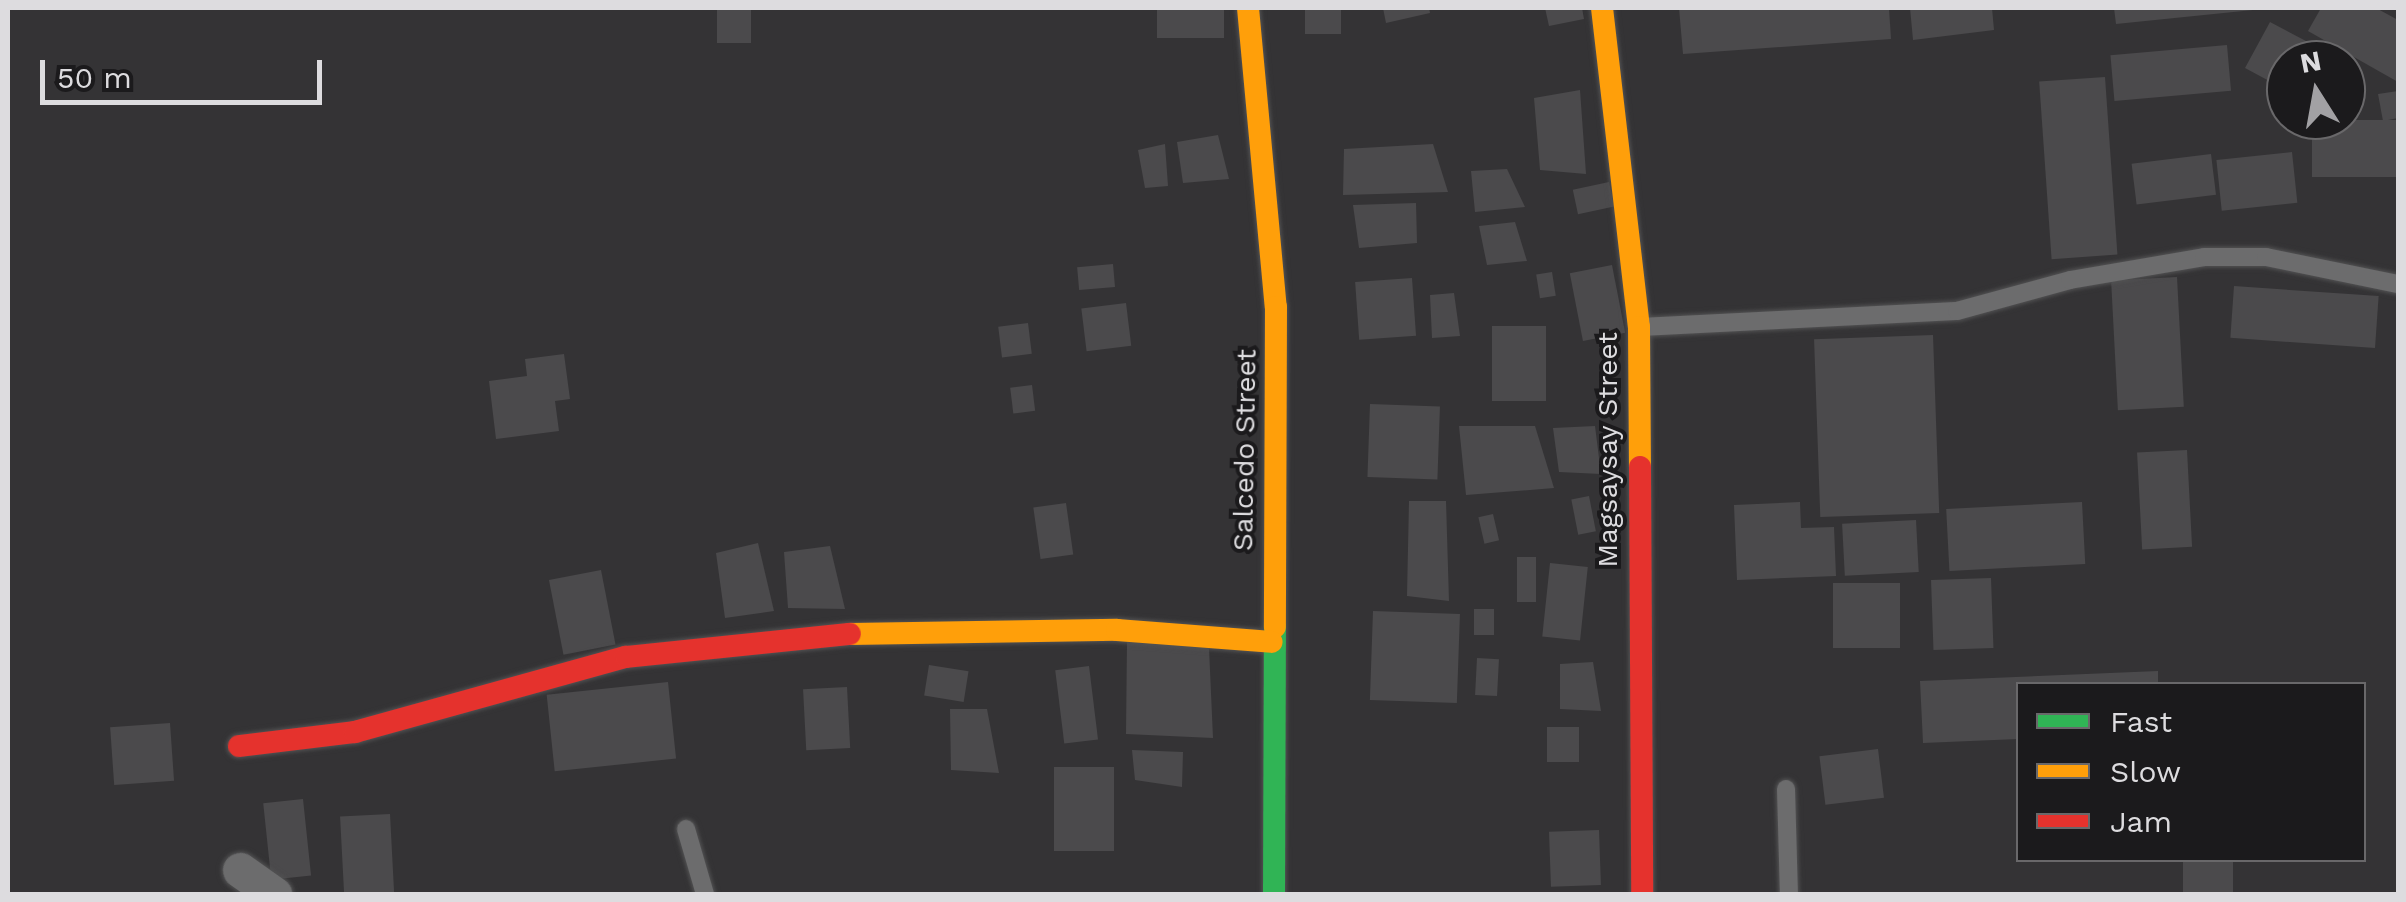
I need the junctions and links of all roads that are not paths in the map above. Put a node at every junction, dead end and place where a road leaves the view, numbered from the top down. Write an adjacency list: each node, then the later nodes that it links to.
1 (1248, 8): 5 (street, Salcedo Street)
2 (1602, 8): 4 (street, Magsaysay Street)
3 (2398, 284): 4 (lane)
4 (1640, 327): 13 (street, Magsaysay Street)
5 (1272, 642): 6 (street); 12 (street, Salcedo Street)
6 (239, 746)
7 (1786, 790): 14 (lane)
8 (686, 829): 11 (lane)
9 (240, 870): 10 (street)
10 (274, 894)
11 (706, 894)
12 (1274, 894)
13 (1642, 894)
14 (1789, 894)

